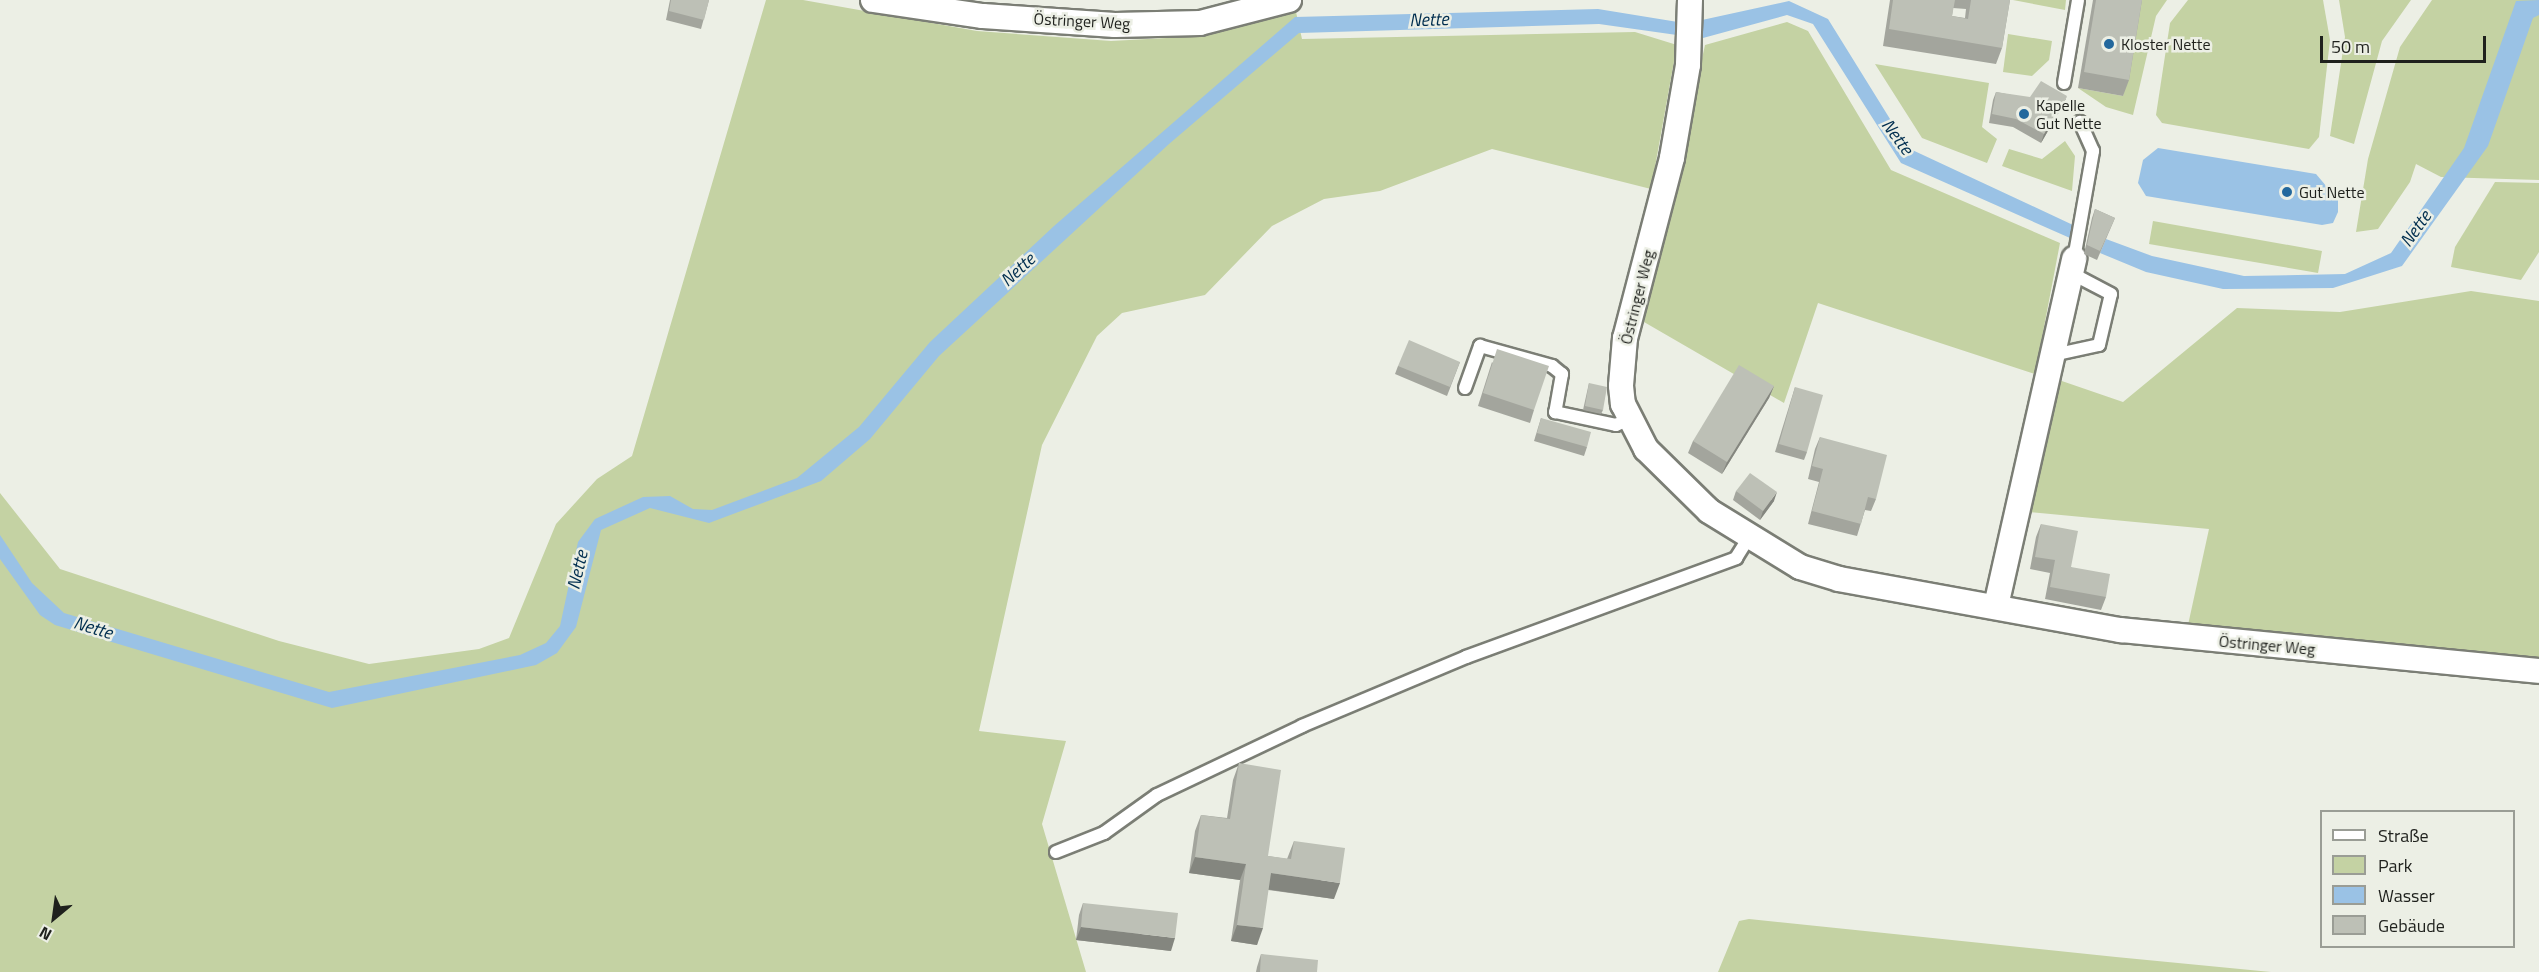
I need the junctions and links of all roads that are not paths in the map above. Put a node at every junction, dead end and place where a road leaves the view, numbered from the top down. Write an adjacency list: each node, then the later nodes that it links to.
1 (873, 0): 2 (street, Östringer Weg)
2 (1288, 0)
3 (2078, 0): 5 (lane)
4 (1691, 5): 10 (street, Östringer Weg)
5 (2064, 83)
6 (2080, 122): 7 (lane)
7 (2073, 266): 8 (street); 8 (lane)
8 (2053, 355): 12 (street)
9 (1465, 388): 10 (lane)
10 (1629, 419): 11 (street, Östringer Weg)
11 (1748, 539): 12 (street, Östringer Weg); 14 (lane)
12 (1996, 606): 13 (street, Östringer Weg)
13 (2539, 671)
14 (1056, 852)

